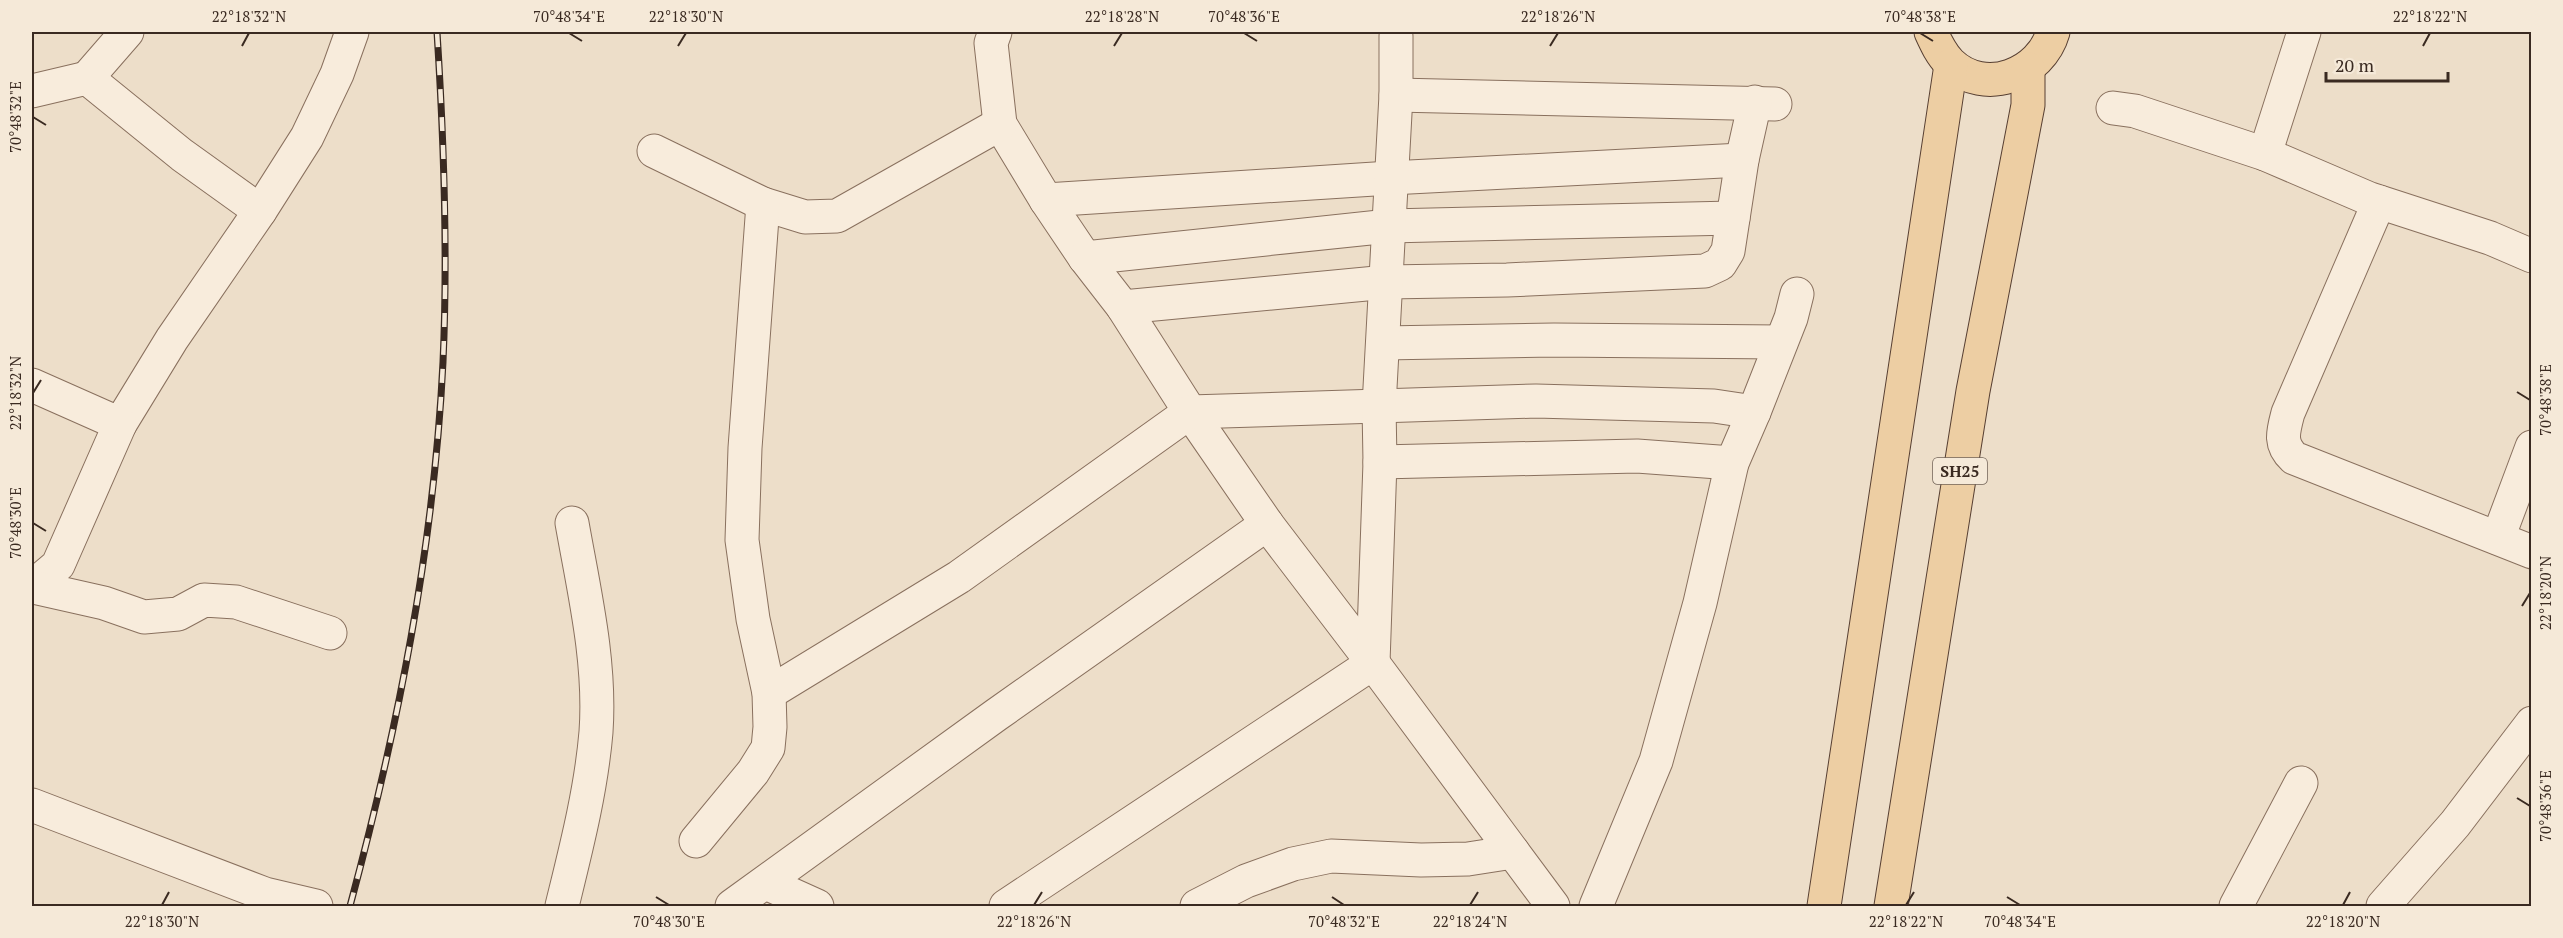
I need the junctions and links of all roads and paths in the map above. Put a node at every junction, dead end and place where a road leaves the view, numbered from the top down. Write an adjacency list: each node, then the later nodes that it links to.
1 (127, 32): 10 (street)
2 (352, 32): 22 (street)
3 (995, 32): 14 (street)
4 (1931, 32): 8 (main road)
5 (2053, 32): 9 (main road)
6 (2304, 32): 16 (street)
7 (1396, 36): 12 (street)
8 (1951, 65): 9 (main road); 62 (main road)
9 (2028, 69): 63 (main road, SH25)
10 (87, 78): 11 (street); 22 (street)
11 (32, 91)
12 (1395, 95): 17 (street); 18 (street)
13 (2113, 108): 16 (street)
14 (1000, 123): 19 (street); 21 (street)
15 (654, 151): 21 (street)
16 (2265, 154): 20 (street)
17 (1742, 160): 18 (street); 23 (street)
18 (1390, 178): 19 (street); 24 (street)
19 (1046, 200): 26 (street)
20 (2379, 202): 25 (street); 42 (street)
21 (763, 204): 47 (street)
22 (260, 211): 36 (street)
23 (1733, 218): 24 (street); 27 (street)
24 (1389, 226): 26 (street); 27 (street)
25 (2532, 256)
26 (1085, 258): 29 (street)
27 (1387, 282): 29 (street); 31 (street)
28 (1797, 294): 30 (street)
29 (1123, 307): 34 (street)
30 (1781, 342): 31 (street); 35 (street)
31 (1383, 343): 33 (street)
32 (32, 385): 36 (street)
33 (1379, 406): 34 (street); 35 (street); 38 (street)
34 (1190, 412): 41 (street); 47 (street)
35 (1754, 412): 39 (street)
36 (120, 424): 44 (street)
37 (2532, 447): 42 (street)
38 (1380, 462): 39 (street); 46 (street)
39 (1732, 463): 61 (street)
40 (572, 523): 55 (street)
41 (1267, 524): 46 (street); 53 (street)
42 (2498, 538): 43 (street)
43 (2532, 552)
44 (32, 587): 45 (street)
45 (330, 633)
46 (1373, 663): 52 (street); 58 (street)
47 (769, 693): 51 (street)
48 (2532, 723): 65 (street)
49 (2301, 783): 64 (street)
50 (32, 805): 54 (street)
51 (696, 841)
52 (1514, 852): 59 (street); 60 (street)
53 (766, 883): 56 (street); 57 (street)
54 (316, 906)
55 (562, 906)
56 (732, 906)
57 (817, 906)
58 (1006, 906)
59 (1197, 906)
60 (1553, 906)
61 (1596, 906)
62 (1824, 906)
63 (1891, 906)
64 (2236, 906)
65 (2383, 906)

